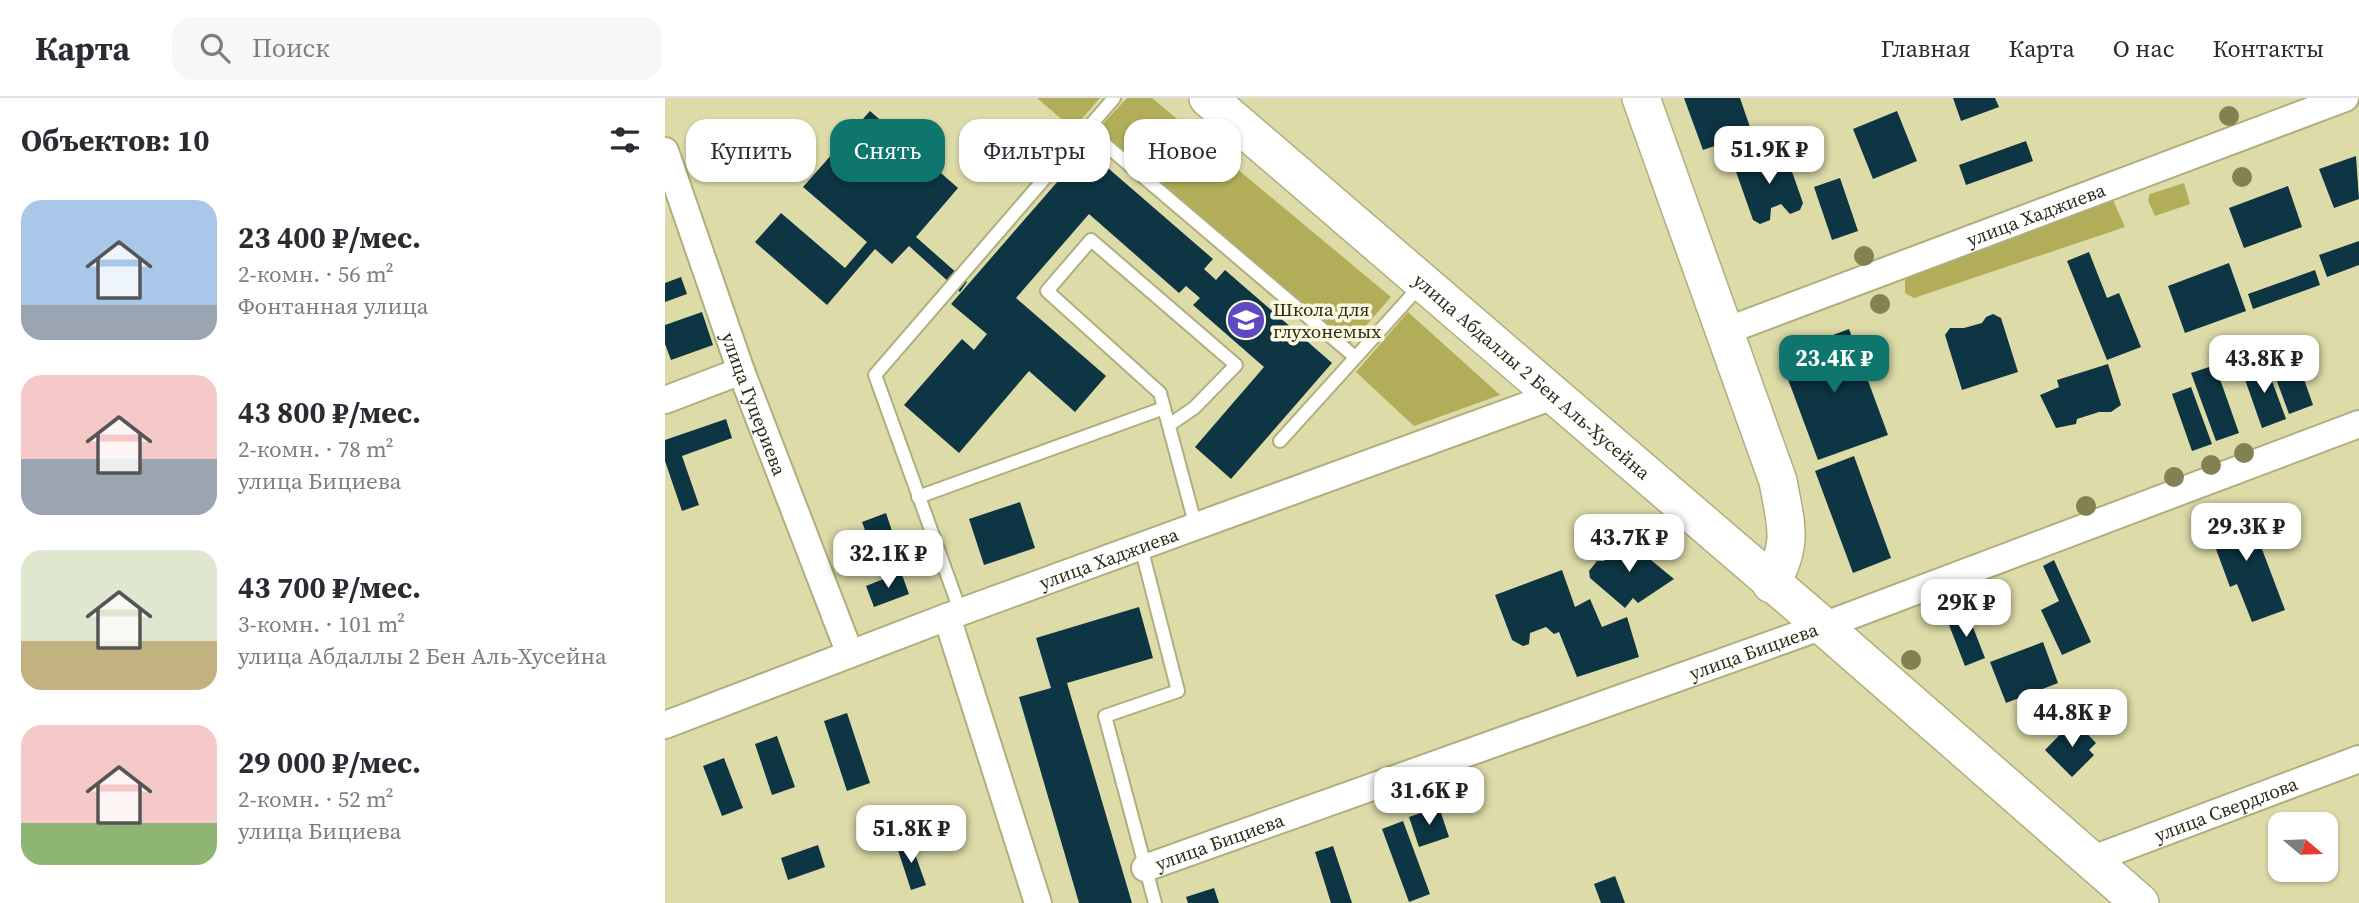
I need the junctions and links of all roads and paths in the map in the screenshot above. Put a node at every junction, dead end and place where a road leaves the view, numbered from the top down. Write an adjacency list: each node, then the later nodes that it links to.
1 (1114, 98): 5 (lane)
2 (1208, 98): 9 (main road, улица Абдаллы 2 Бен Аль-Хусейна)
3 (1641, 98): 10 (main road)
4 (2344, 98): 10 (street, улица Хаджиева)
5 (1096, 119)
6 (1110, 149): 11 (lane)
7 (665, 151): 12 (street, улица Гуцериева)
8 (1041, 182): 19 (lane)
9 (1424, 282): 11 (lane); 13 (main road, улица Абдаллы 2 Бен Аль-Хусейна)
10 (1726, 331): 22 (main road)
11 (1355, 357): 18 (lane)
12 (741, 371): 14 (street); 25 (street, улица Гуцериева)
13 (1556, 395): 20 (street, улица Хаджиева); 22 (main road, улица Абдаллы 2 Бен Аль-Хусейна)
14 (665, 400)
15 (1164, 408): 17 (lane); 17 (lane); 19 (lane)
16 (2359, 424): 24 (street, улица Бициева)
17 (1169, 425): 20 (lane)
18 (1280, 441)
19 (918, 497): 23 (lane)
20 (1196, 527): 21 (street, улица Хаджиева)
21 (1141, 547): 23 (street, улица Хаджиева); 29 (lane)
22 (1771, 584): 24 (main road, улица Абдаллы 2 Бен Аль-Хусейна)
23 (954, 615): 25 (street, улица Хаджиева); 30 (street)
24 (1823, 626): 28 (main road, улица Абдаллы 2 Бен Аль-Хусейна); 29 (street, улица Бициева)
25 (850, 654): 26 (street, улица Хаджиева)
26 (665, 724)
27 (2359, 759): 28 (street, улица Свердлова)
28 (2093, 859): 32 (main road, улица Абдаллы 2 Бен Аль-Хусейна)
29 (1145, 868): 31 (lane)
30 (1038, 903)
31 (1155, 903)
32 (2140, 903)

